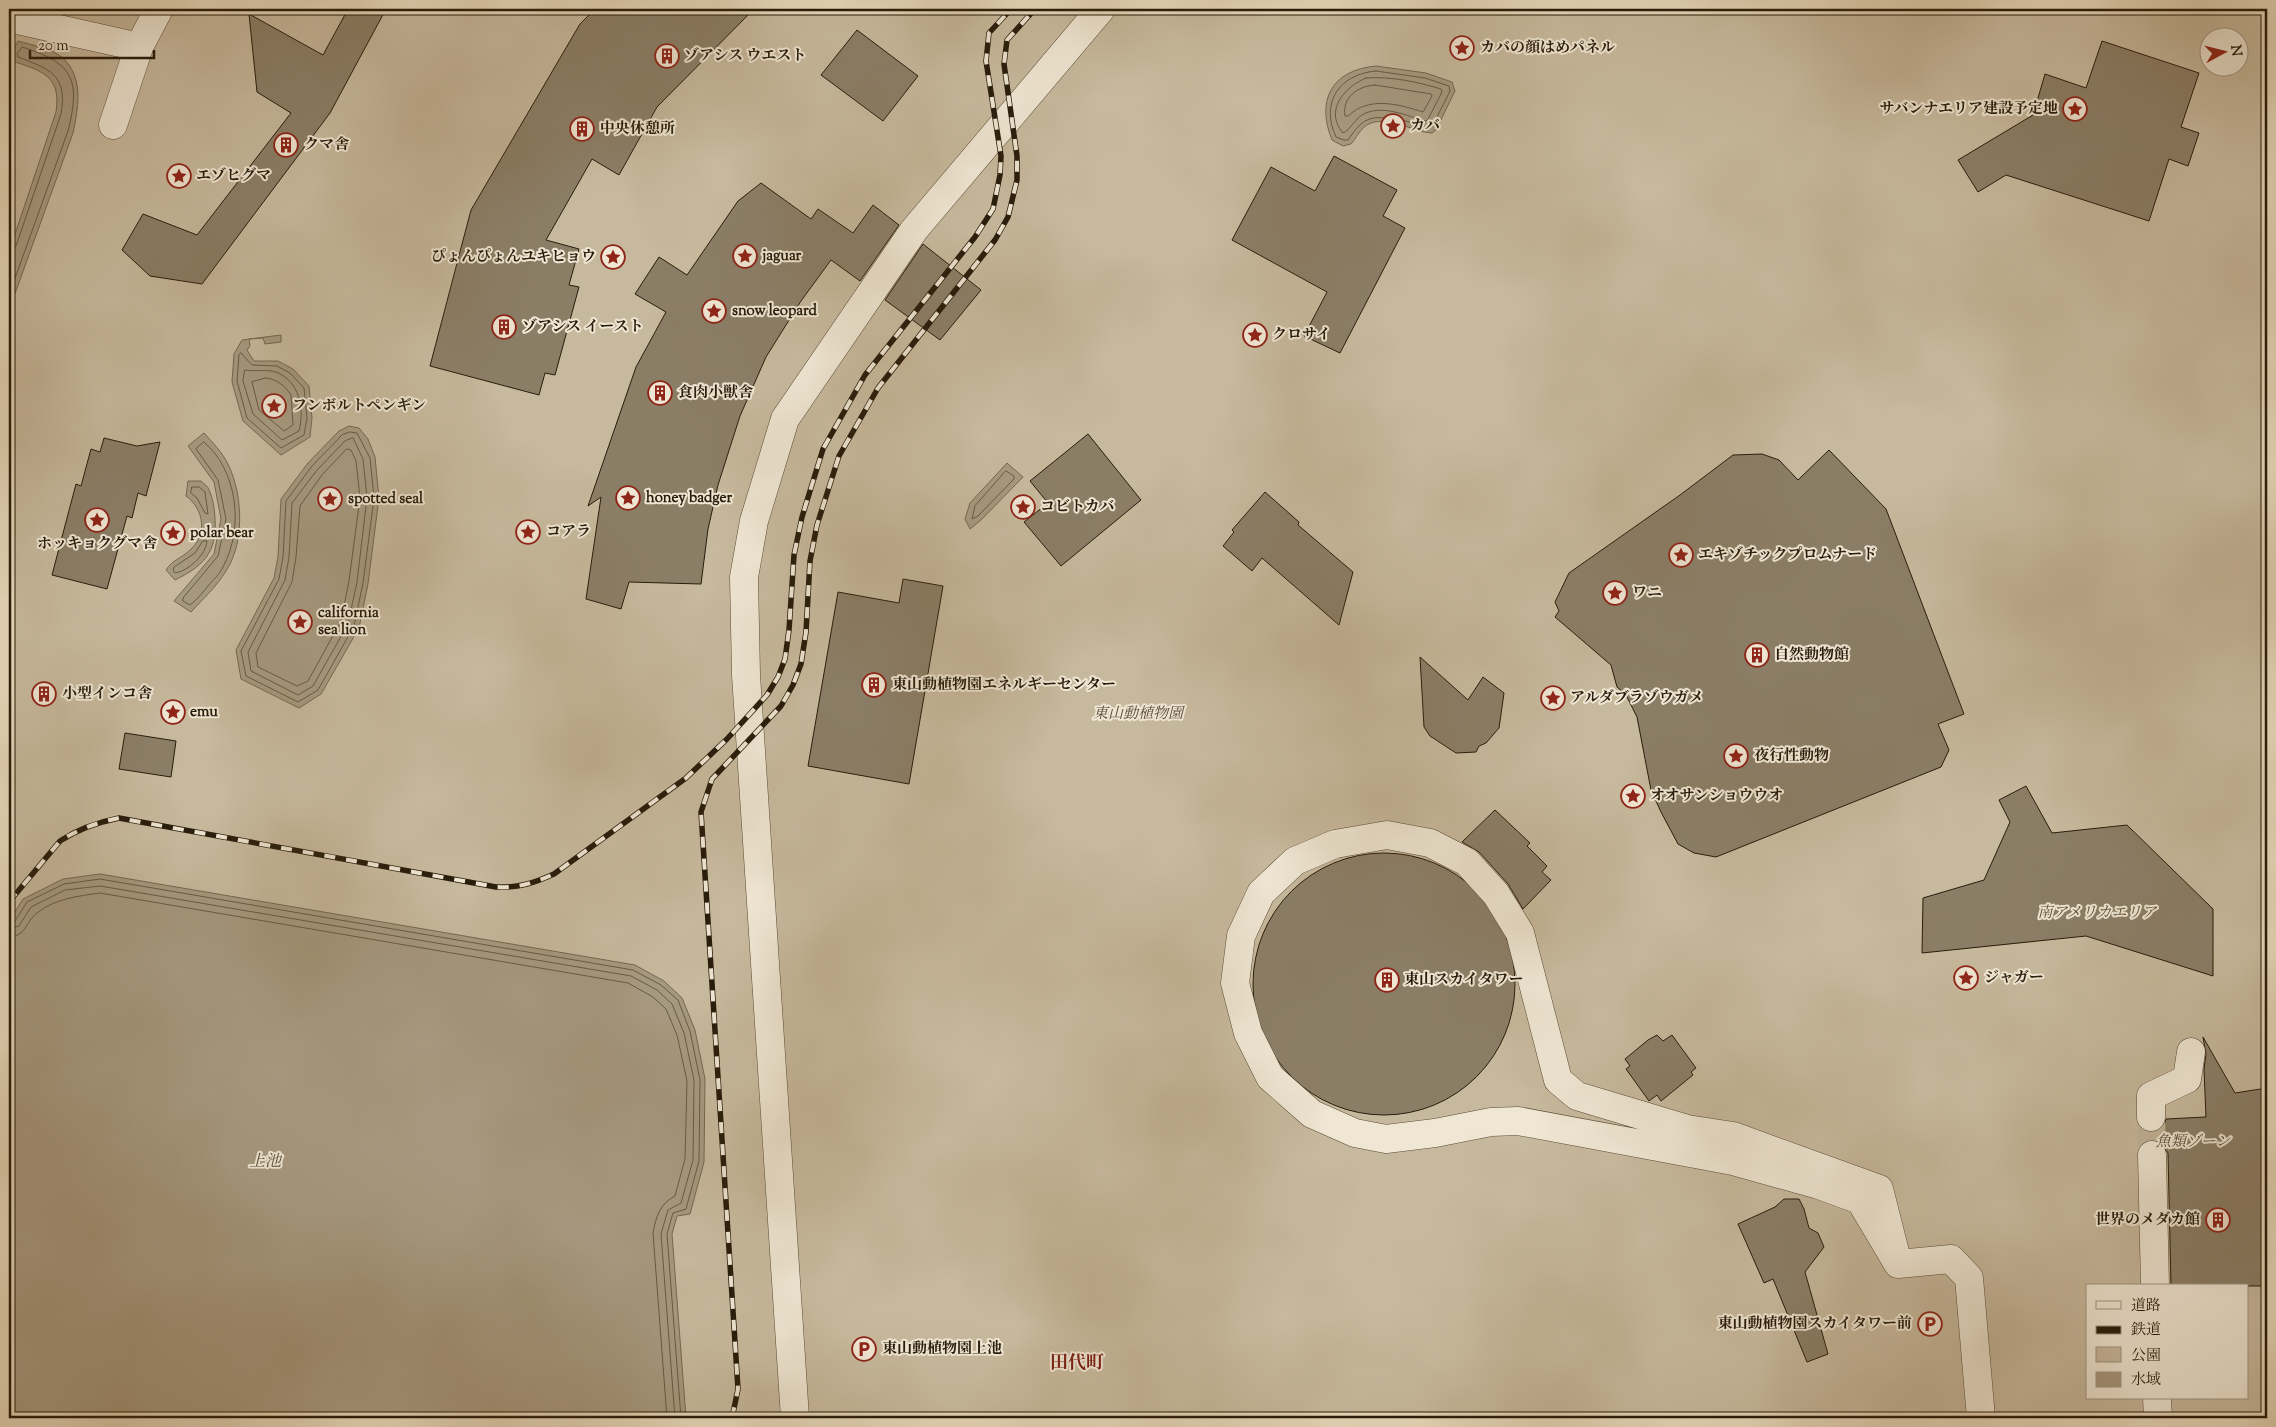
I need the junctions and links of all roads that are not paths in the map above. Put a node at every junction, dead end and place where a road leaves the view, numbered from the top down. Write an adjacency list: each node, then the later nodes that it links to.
1 (159, 9): 4 (street)
2 (1101, 9): 12 (street)
3 (9, 18): 4 (street)
4 (139, 47): 5 (street)
5 (113, 125)
6 (2191, 1052): 7 (street)
7 (2151, 1117)
8 (2152, 1155): 10 (street)
9 (1898, 1264): 9 (street); 13 (street)
10 (2155, 1284)
11 (2158, 1400): 14 (street)
12 (795, 1418)
13 (1981, 1418)
14 (2158, 1418)

